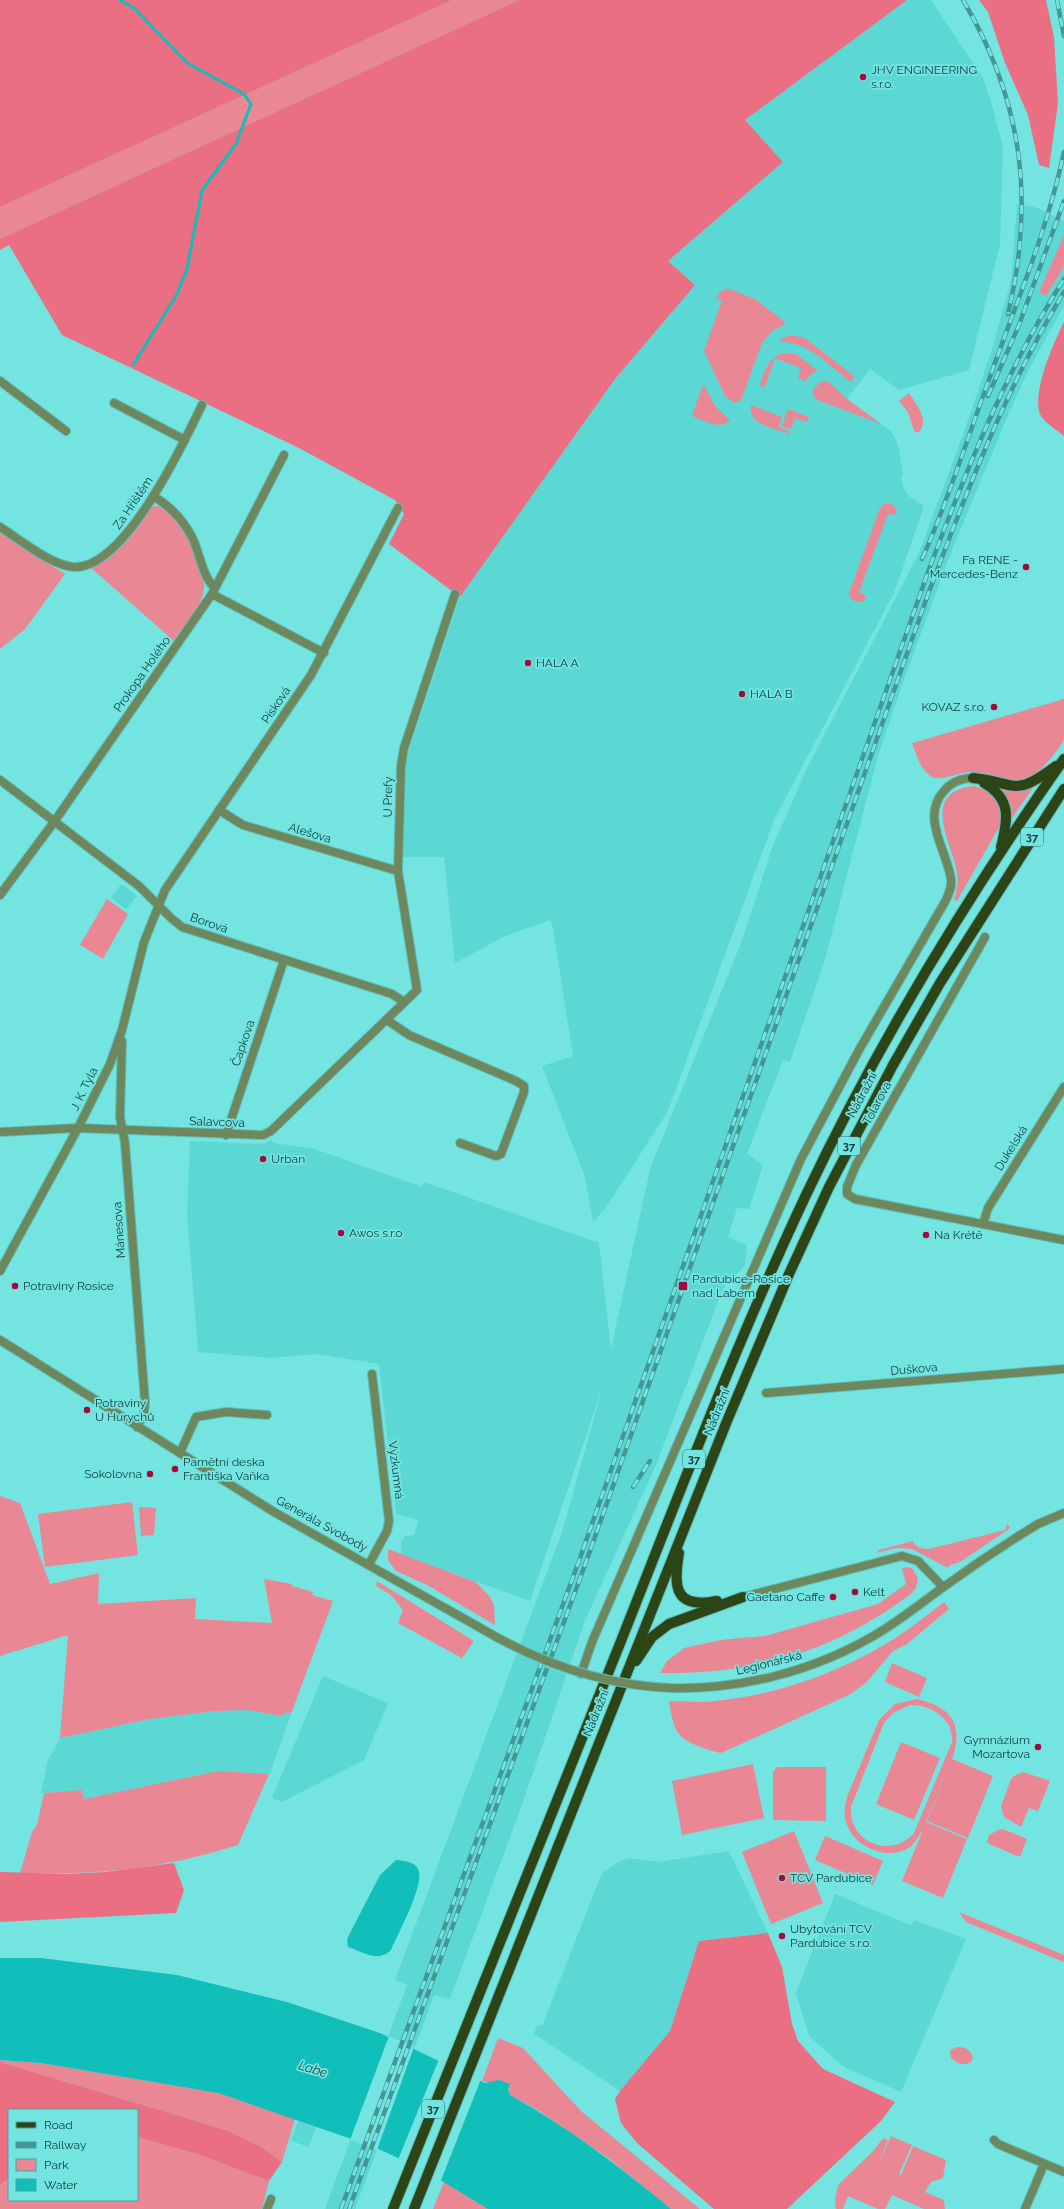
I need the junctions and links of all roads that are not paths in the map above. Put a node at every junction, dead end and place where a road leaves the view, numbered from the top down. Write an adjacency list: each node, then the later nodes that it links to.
1 (0, 381): 4 (street)
2 (114, 403): 5 (street)
3 (202, 405): 5 (street, Za Hřištěm)
4 (66, 431)
5 (185, 440): 7 (street, Za Hřištěm)
6 (284, 455): 10 (street, Prokopa Holého)
7 (153, 496): 9 (street, Za Hřištěm); 10 (street)
8 (398, 508): 12 (street, Písková)
9 (0, 527)
10 (213, 591): 12 (street); 18 (street, Prokopa Holého)
11 (456, 594): 20 (street, U Prefy)
12 (324, 653): 17 (street, Písková)
13 (1064, 759): 14 (main road); 19 (main road, 37)
14 (973, 778): 19 (main road); 49 (street)
15 (0, 780): 18 (street, Borová)
16 (1064, 789): 45 (main road, Nádražní / 37)
17 (219, 810): 20 (street, Alešova); 22 (street, Písková)
18 (54, 822): 21 (street, Prokopa Holého); 22 (street, Borová)
19 (1000, 854): 56 (main road, Nádražní / 37)
20 (398, 871): 25 (street, U Prefy)
21 (0, 895)
22 (159, 906): 24 (street, Borová); 27 (street, J. K. Tyla)
23 (986, 937): 34 (street, Tolarova)
24 (284, 960): 25 (street, Borová); 32 (street, Čapkova)
25 (404, 1002): 26 (street, Salavcova)
26 (387, 1020): 32 (street, Salavcova); 33 (street)
27 (122, 1030): 29 (street, J. K. Tyla); 30 (street, Mánesova)
28 (1064, 1087): 34 (street, Dukelská)
29 (78, 1128): 30 (street, Salavcova); 31 (street, Salavcova); 36 (street, J. K. Tyla)
30 (122, 1131): 32 (street, Salavcova); 42 (street, Mánesova)
31 (0, 1132)
32 (226, 1135)
33 (460, 1143)
34 (983, 1224): 35 (street, Tolarova)
35 (1064, 1240)
36 (0, 1271)
37 (0, 1340): 42 (street, Generála Svobody)
38 (1064, 1369): 40 (street, Duškova)
39 (372, 1374): 46 (street, Výzkumná)
40 (766, 1394)
41 (267, 1415): 43 (street)
42 (137, 1427): 43 (street, Generála Svobody)
43 (180, 1453): 46 (street, Generála Svobody)
44 (1064, 1513): 47 (street, Legionářská)
45 (682, 1533): 48 (main road); 50 (main road, Nádražní / 37)
46 (369, 1564): 49 (street, Generála Svobody, bridge)
47 (943, 1587): 48 (street); 49 (street, Legionářská, bridge)
48 (743, 1597): 50 (main road)
49 (581, 1674)
50 (624, 1678): 57 (main road, Nádražní / 37)
51 (994, 2140): 52 (street)
52 (1044, 2164): 53 (street); 58 (street)
53 (1064, 2172)
54 (271, 2199): 55 (street)
55 (267, 2209)
56 (392, 2209)
57 (414, 2209)
58 (1025, 2209)

